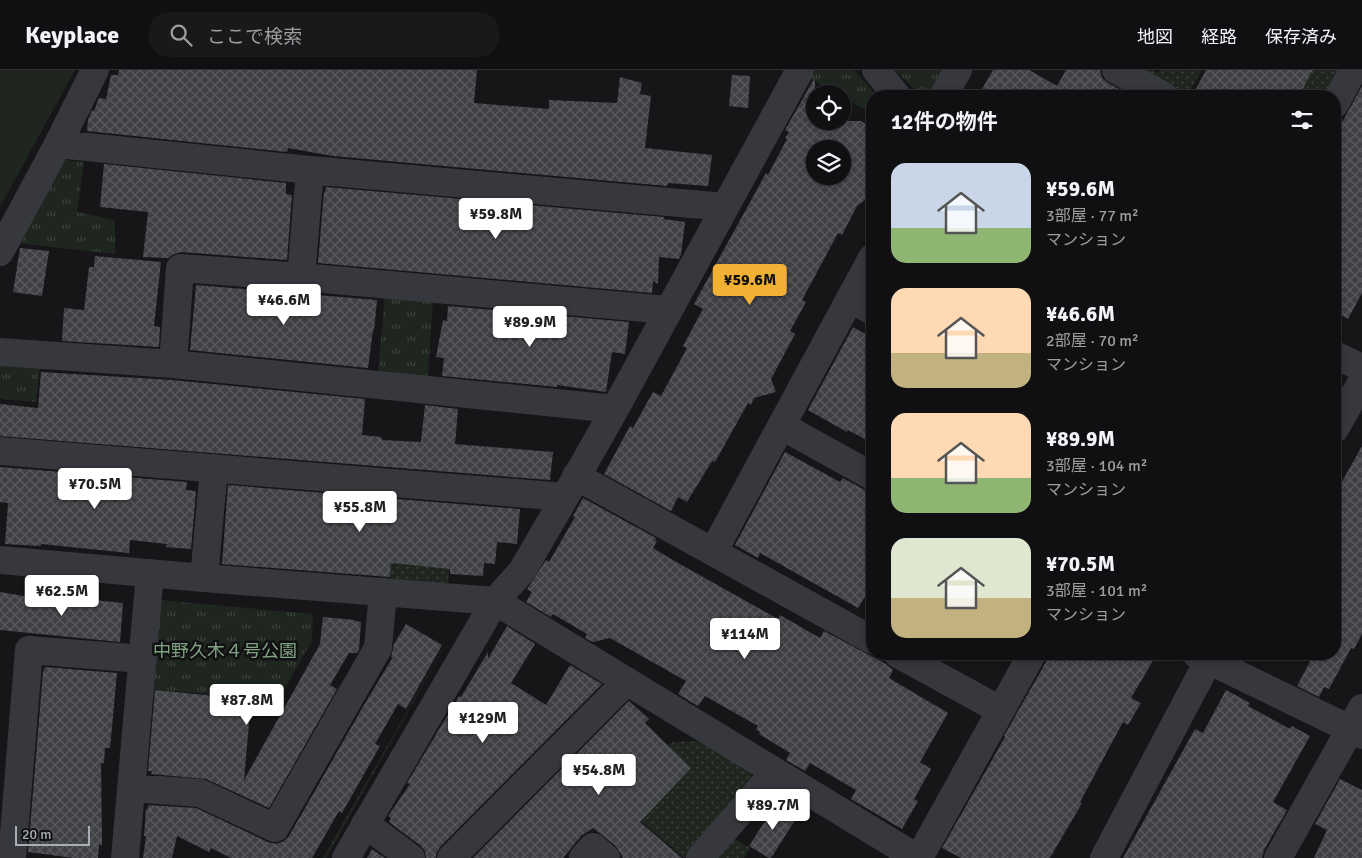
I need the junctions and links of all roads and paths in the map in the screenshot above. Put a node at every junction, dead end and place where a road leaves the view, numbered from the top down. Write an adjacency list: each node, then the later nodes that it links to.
1 (95, 70): 11 (street)
2 (800, 70): 13 (street)
3 (876, 70): 7 (street)
4 (958, 70): 8 (street)
5 (1116, 70): 9 (street)
6 (1354, 70): 10 (street)
7 (892, 90)
8 (946, 90)
9 (1153, 90)
10 (1341, 93)
11 (58, 144): 12 (street); 14 (street)
12 (310, 170): 13 (street); 15 (street)
13 (725, 207): 18 (street)
14 (0, 252)
15 (301, 277): 18 (street); 21 (street)
16 (866, 284): 17 (street)
17 (861, 305): 26 (street)
18 (668, 310): 24 (street)
19 (0, 352): 21 (street)
20 (1341, 358): 22 (street)
21 (172, 364): 24 (street)
22 (1362, 368)
23 (1362, 380): 25 (street)
24 (615, 409): 30 (street)
25 (1341, 418)
26 (782, 426): 29 (street); 31 (street)
27 (0, 451): 28 (street)
28 (214, 468): 30 (street); 34 (street)
29 (866, 473)
30 (570, 487): 31 (street); 36 (street)
31 (713, 552): 37 (street)
32 (0, 560): 33 (street)
33 (150, 573): 34 (street); 38 (street)
34 (204, 578): 35 (street)
35 (383, 592): 36 (street); 47 (street)
36 (495, 601): 43 (street); 48 (street)
37 (866, 637)
38 (143, 659): 47 (street); 49 (street)
39 (909, 660): 44 (street)
40 (1029, 660): 44 (street)
41 (1203, 660): 58 (street)
42 (1214, 660): 45 (street)
43 (627, 681): 46 (street); 53 (street)
44 (1000, 710): 57 (street)
45 (1358, 724): 59 (street)
46 (775, 772): 56 (street); 57 (street)
47 (131, 788): 50 (street)
48 (365, 824): 51 (street); 52 (street)
49 (12, 858)
50 (125, 858)
51 (346, 858)
52 (411, 858)
53 (451, 858)
54 (583, 858): 55 (street)
55 (606, 858)
56 (700, 858)
57 (918, 858)
58 (1104, 858)
59 (1278, 858)

